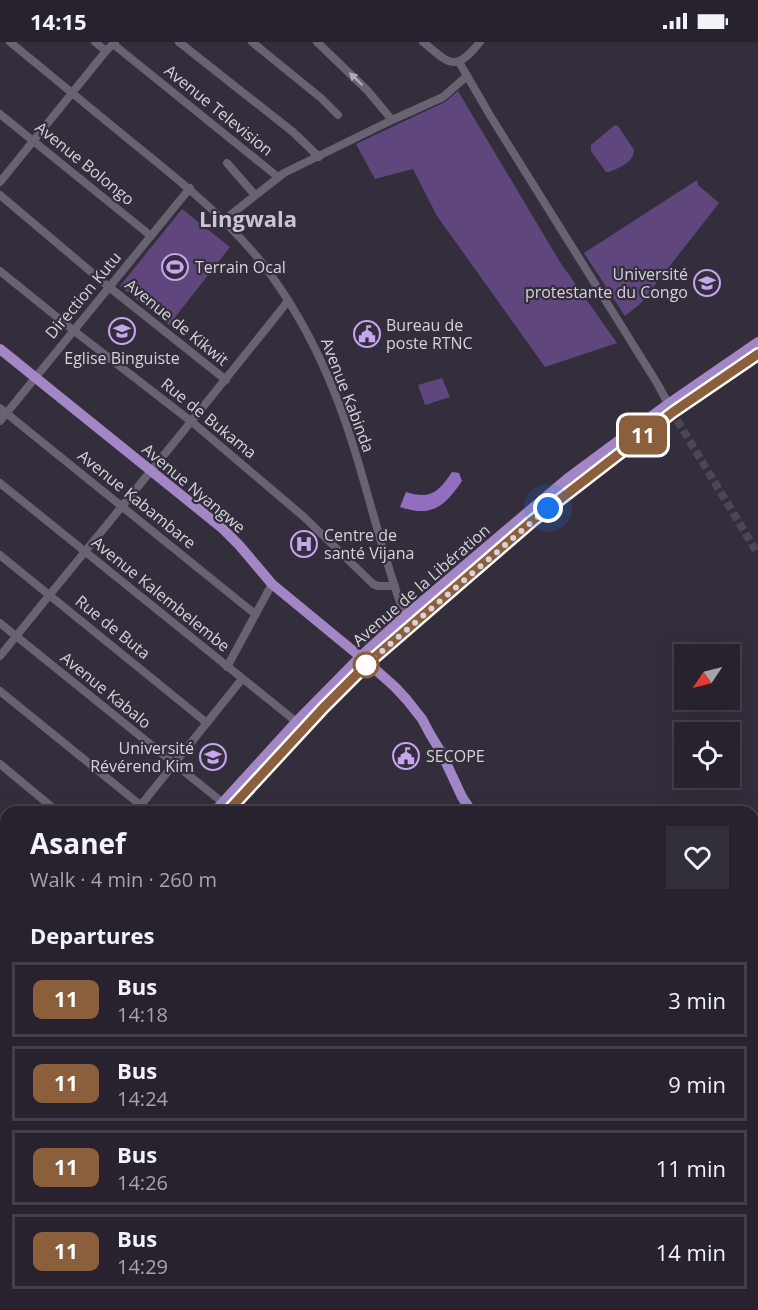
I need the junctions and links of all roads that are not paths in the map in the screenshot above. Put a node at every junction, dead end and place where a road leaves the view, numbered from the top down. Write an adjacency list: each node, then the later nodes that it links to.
1 (10, 42): 12 (street, Avenue Kabinda)
2 (95, 42): 9 (street)
3 (179, 42): 17 (street)
4 (252, 42): 14 (street)
5 (317, 42): 15 (street, one-way to 5)
6 (423, 42): 10 (street)
7 (480, 42): 10 (street)
8 (114, 43): 9 (street); 19 (street, Avenue Television)
9 (106, 51): 12 (street)
10 (459, 62): 11 (street)
11 (467, 76): 15 (street); 35 (street)
12 (72, 93): 16 (street); 21 (street, Avenue Kabinda)
13 (0, 114): 16 (street, Avenue Bolongo)
14 (338, 115)
15 (392, 120): 17 (street)
16 (33, 142): 20 (street); 25 (street, Avenue Bolongo)
17 (319, 157): 19 (street)
18 (227, 163): 23 (street)
19 (278, 177): 23 (street)
20 (0, 182)
21 (190, 188): 24 (street, Avenue Kabinda); 25 (street, Direction Kutu)
22 (0, 195): 27 (street, Avenue de Kikwit)
23 (255, 195): 24 (street)
24 (224, 220): 28 (street, Avenue Kabinda)
25 (151, 236): 27 (street, Direction Kutu)
26 (0, 271): 29 (street, Rue de Bukama)
27 (110, 287): 29 (street, Direction Kutu); 34 (street, Avenue de Kikwit)
28 (288, 301): 34 (street); 44 (street, Avenue Kabinda)
29 (73, 330): 33 (street, Direction Kutu); 37 (street, Rue de Bukama)
30 (758, 342): 35 (main road, Avenue de la Libération)
31 (0, 349): 33 (main road, Avenue Nyangwe)
32 (758, 354): 49 (main road, Avenue de la Libération)
33 (35, 377): 36 (street, Direction Kutu); 38 (main road, Avenue Nyangwe)
34 (226, 380): 37 (street)
35 (670, 407): 47 (main road, Avenue de la Libération)
36 (2, 414): 40 (street, Avenue Kabambare)
37 (192, 422): 38 (street); 44 (street, Rue de Bukama)
38 (151, 470): 40 (street); 43 (main road, Avenue Nyangwe)
39 (0, 483): 41 (street, Avenue Kalembelembe)
40 (121, 506): 41 (street); 46 (street, Avenue Kabambare)
41 (84, 551): 45 (street); 53 (street, Avenue Kalembelembe)
42 (0, 555): 45 (street, Rue de Buta)
43 (272, 584): 46 (street); 52 (main road, Avenue Nyangwe)
44 (395, 586): 47 (street, Avenue Kabinda)
45 (49, 595): 50 (street); 56 (street, Rue de Buta)
46 (255, 614): 53 (street)
47 (405, 616): 49 (street, Avenue Kabinda); 52 (main road, Avenue de la Libération)
48 (0, 623): 50 (street, Avenue Kabalo)
49 (409, 628): 52 (main road, Avenue de la Libération)
50 (16, 636): 51 (street); 59 (street, Avenue Kabalo)
51 (0, 656)
52 (365, 660): 57 (main road, Avenue de la Libération); 64 (main road, Avenue Nyangwe)
53 (227, 666): 54 (street, Avenue Kalembelembe)
54 (242, 679): 56 (street); 57 (street, Avenue Kalembelembe)
55 (0, 691): 60 (street)
56 (207, 723): 59 (street)
57 (300, 725): 63 (main road, Avenue de la Libération)
58 (0, 764): 61 (street)
59 (174, 764): 60 (street); 62 (street, Avenue Kabalo)
60 (141, 805)
61 (51, 806)
62 (224, 806)
63 (226, 806)
64 (468, 806)

